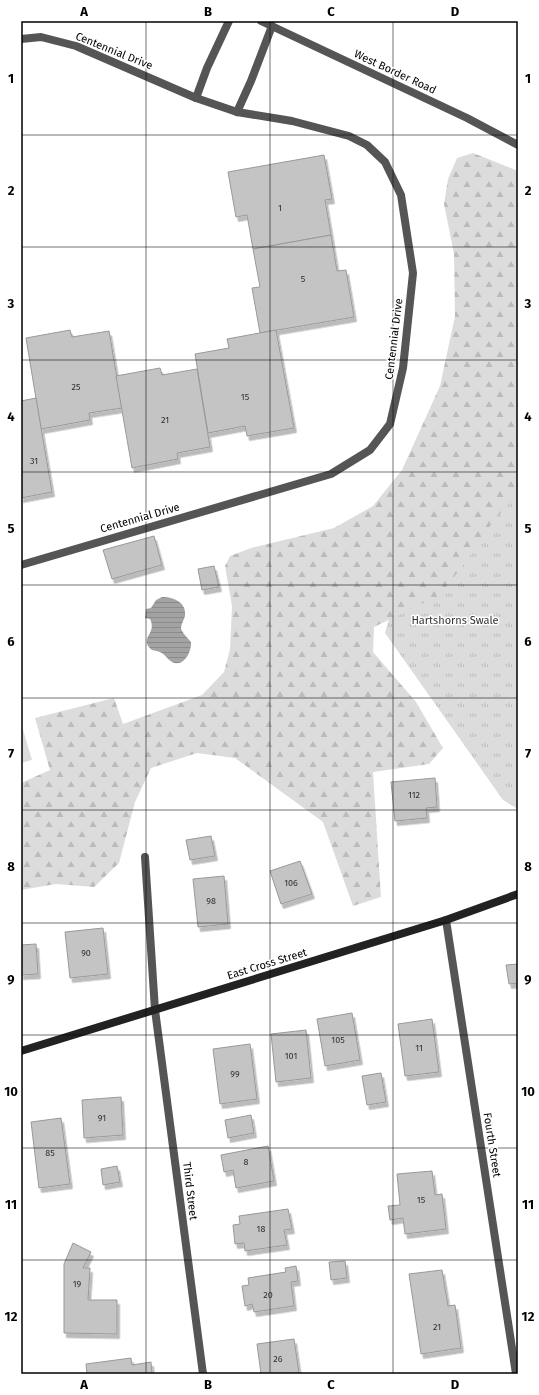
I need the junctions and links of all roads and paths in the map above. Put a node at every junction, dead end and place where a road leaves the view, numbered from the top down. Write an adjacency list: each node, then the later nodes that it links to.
1 (229, 21): 5 (street)
2 (261, 21): 3 (street, West Border Road)
3 (272, 26): 6 (street); 7 (street, West Border Road)
4 (21, 39): 5 (street, Centennial Drive)
5 (196, 98): 6 (street, Centennial Drive)
6 (237, 112): 8 (street, Centennial Drive)
7 (518, 145)
8 (21, 564)
9 (145, 857): 12 (street, Third Street)
10 (518, 894): 11 (street, East Cross Street)
11 (446, 920): 12 (street, East Cross Street); 15 (street, Fourth Street)
12 (155, 1010): 13 (street, East Cross Street); 14 (street, Third Street)
13 (21, 1050)
14 (203, 1374)
15 (516, 1374)

